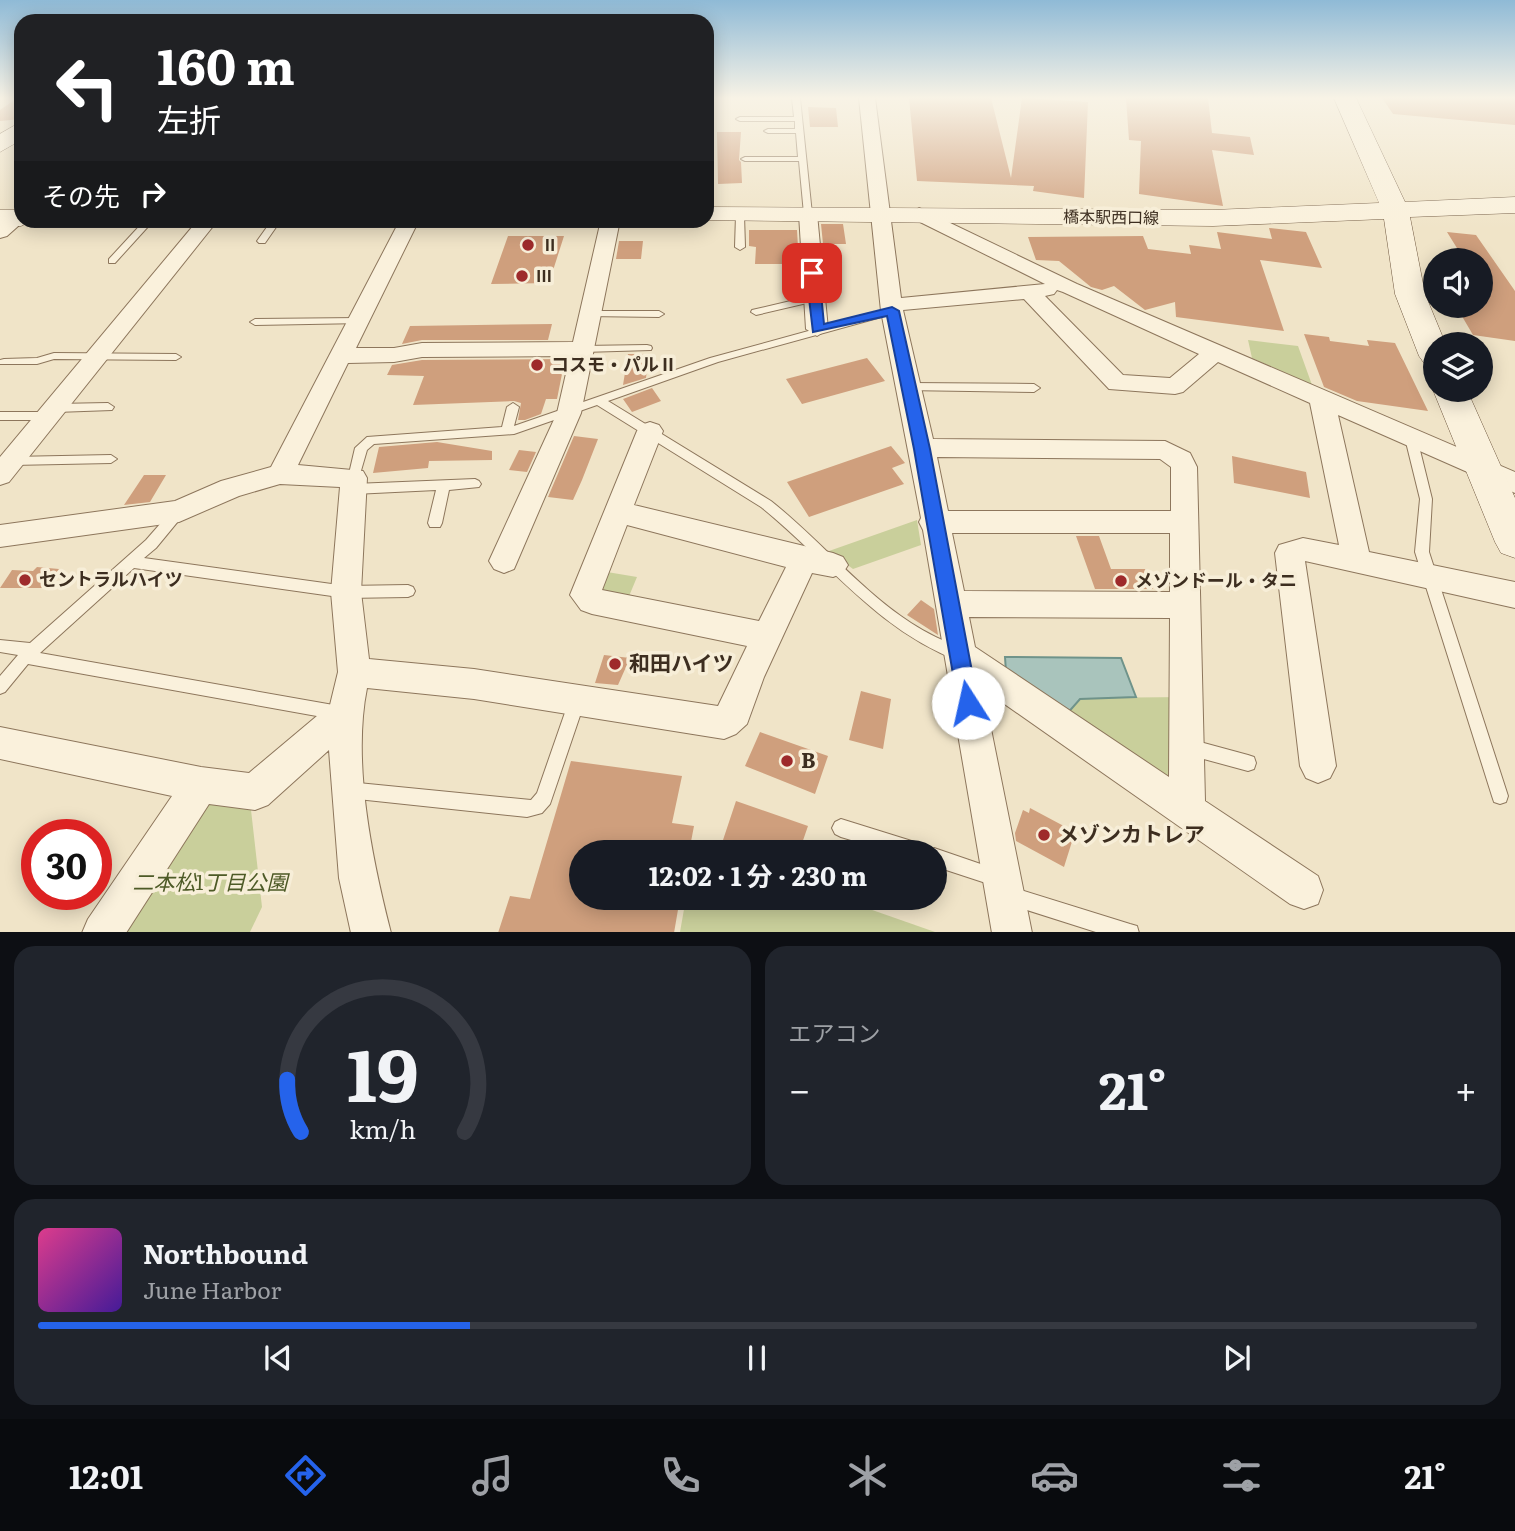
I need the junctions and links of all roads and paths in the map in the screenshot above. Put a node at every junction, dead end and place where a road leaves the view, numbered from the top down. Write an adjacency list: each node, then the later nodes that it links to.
1 (800, 141): 5 (lane)
2 (872, 141): 9 (street)
3 (1365, 141): 7 (street)
4 (745, 159): 5 (lane)
5 (802, 159): 8 (lane)
6 (1515, 205): 7 (street, 橋本駅西口線)
7 (1396, 211): 12 (street, 橋本駅西口線); 31 (street)
8 (808, 214): 9 (street, 橋本駅西口線); 11 (street, 橋本駅西口線); 23 (street)
9 (881, 214): 12 (street, 橋本駅西口線); 24 (street)
10 (714, 215): 11 (street, 橋本駅西口線)
11 (740, 215): 19 (lane)
12 (919, 215): 21 (street)
13 (142, 228): 20 (lane)
14 (203, 228): 36 (street)
15 (271, 228): 18 (lane)
16 (407, 228): 28 (street)
17 (609, 228): 26 (street)
18 (262, 241)
19 (740, 247)
20 (111, 261)
21 (1070, 288): 22 (street); 34 (street)
22 (1029, 292): 24 (street); 34 (street)
23 (816, 298): 25 (lane); 30 (street)
24 (892, 308): 30 (lane); 39 (street)
25 (756, 313)
26 (591, 314): 27 (lane); 33 (street)
27 (659, 314)
28 (359, 321): 29 (lane); 35 (street)
29 (255, 322)
30 (817, 329): 42 (lane)
31 (1425, 332)
32 (648, 348): 33 (lane)
33 (583, 349): 35 (street); 47 (street)
34 (1217, 351): 41 (street)
35 (341, 356): 56 (street)
36 (98, 357): 37 (lane); 38 (lane); 46 (street)
37 (176, 357)
38 (4, 362)
39 (908, 387): 40 (lane); 52 (street)
40 (1034, 388)
41 (1322, 400): 51 (street); 69 (street)
42 (601, 402): 47 (lane); 49 (lane)
43 (1455, 402): 55 (street)
44 (108, 407): 46 (lane)
45 (513, 407): 50 (lane)
46 (52, 412): 48 (lane); 54 (street)
47 (569, 413): 50 (lane); 68 (street)
48 (0, 416)
49 (650, 431): 62 (street); 71 (lane)
50 (506, 432): 58 (lane)
51 (1411, 438): 55 (street); 72 (lane)
52 (922, 449): 63 (street); 65 (street)
53 (111, 459): 54 (lane)
54 (7, 461)
55 (1482, 466): 57 (street); 67 (street)
56 (280, 474): 58 (street); 61 (street)
57 (1515, 483)
58 (354, 484): 60 (lane); 74 (street)
59 (475, 484): 60 (lane)
60 (444, 485): 64 (lane)
61 (179, 511): 66 (street); 70 (lane)
62 (618, 512): 71 (street); 78 (street)
63 (933, 522): 65 (street); 76 (street)
64 (435, 523)
65 (1184, 523): 77 (street)
66 (0, 536)
67 (1515, 542)
68 (504, 561)
69 (1357, 561): 72 (street); 89 (street)
70 (131, 562): 74 (lane); 80 (lane)
71 (820, 563): 78 (street); 81 (lane)
72 (1430, 579): 75 (street); 92 (lane)
73 (408, 591): 74 (lane)
74 (346, 592): 82 (street)
75 (1515, 595)
76 (950, 604): 77 (street); 81 (street)
77 (1185, 606): 87 (street)
78 (767, 636): 84 (street)
79 (0, 646): 80 (lane)
80 (29, 653): 83 (lane); 85 (lane)
81 (960, 654): 93 (street); 97 (street)
82 (354, 672): 84 (street); 85 (street)
83 (0, 687)
84 (577, 701): 91 (lane)
85 (345, 714): 90 (street); 91 (street)
86 (0, 743): 90 (street)
87 (1188, 747): 88 (lane); 93 (street)
88 (1248, 763)
89 (1318, 766)
90 (201, 785): 99 (street)
91 (348, 790): 100 (street)
92 (1500, 796)
93 (1187, 811): 98 (street)
94 (841, 828): 95 (lane)
95 (880, 840)
96 (947, 863): 97 (lane)
97 (1003, 886): 101 (street); 102 (lane)
98 (1304, 890)
99 (103, 932)
100 (371, 932)
101 (1012, 932)
102 (1127, 932)

